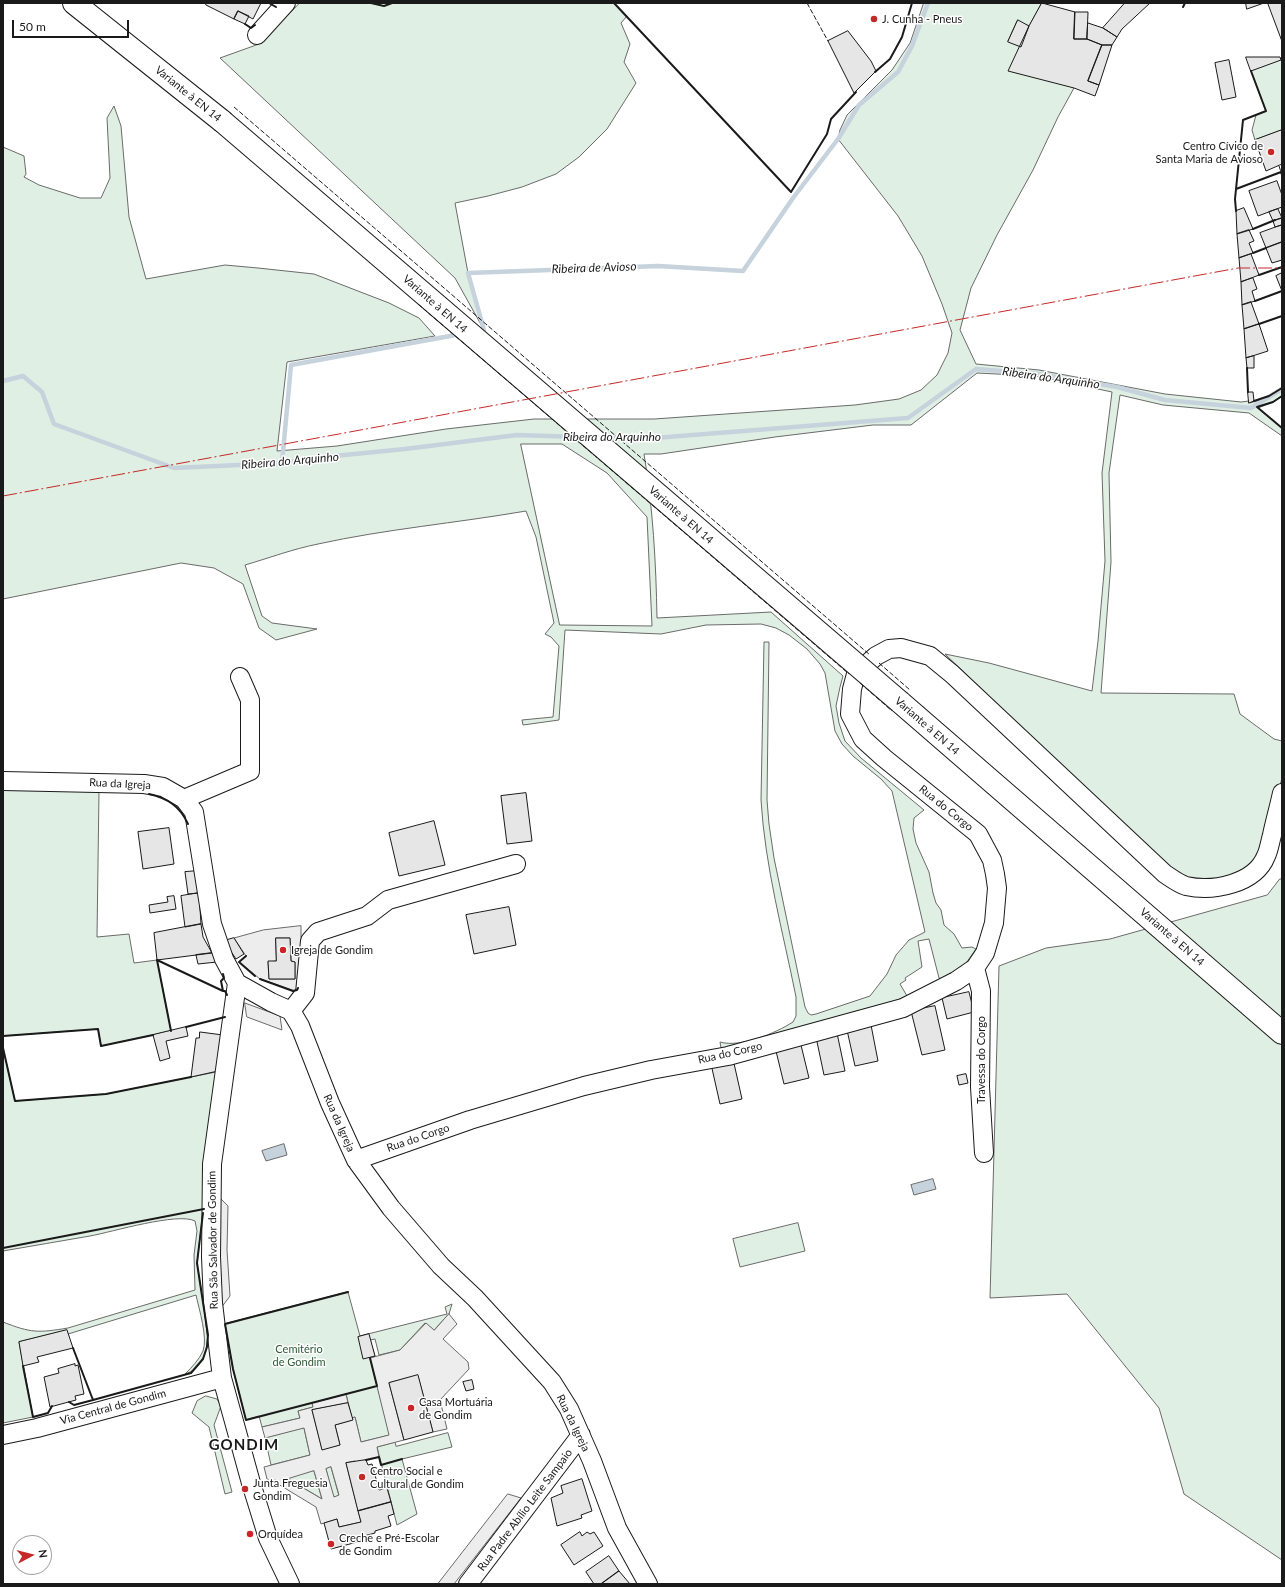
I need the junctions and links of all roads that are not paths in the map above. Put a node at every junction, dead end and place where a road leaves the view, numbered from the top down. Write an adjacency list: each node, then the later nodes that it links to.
1 (74, 3): 12 (main road, Variante à EN 14, bridge)
2 (286, 3): 3 (street)
3 (257, 35)
4 (240, 676): 7 (street)
5 (3, 781): 7 (street, Rua da Igreja)
6 (1282, 793): 9 (street, Rua do Corgo)
7 (184, 798): 10 (street)
8 (516, 864): 11 (street)
9 (975, 968): 13 (street, Travessa do Corgo); 14 (street, Rua do Corgo)
10 (237, 983): 11 (street); 15 (street, Rua São Salvador de Gondim)
11 (291, 1011): 14 (street, Rua da Igreja)
12 (1282, 1033)
13 (984, 1153)
14 (356, 1160): 17 (street, Rua da Igreja)
15 (222, 1378): 16 (street, Via Central de Gondim); 18 (street, Rua São Salvador de Gondim)
16 (3, 1435)
17 (581, 1435): 19 (street, Rua Padre Abílio Leite Sampaio); 20 (street, Rua da Igreja)
18 (290, 1584)
19 (468, 1584)
20 (648, 1584)

